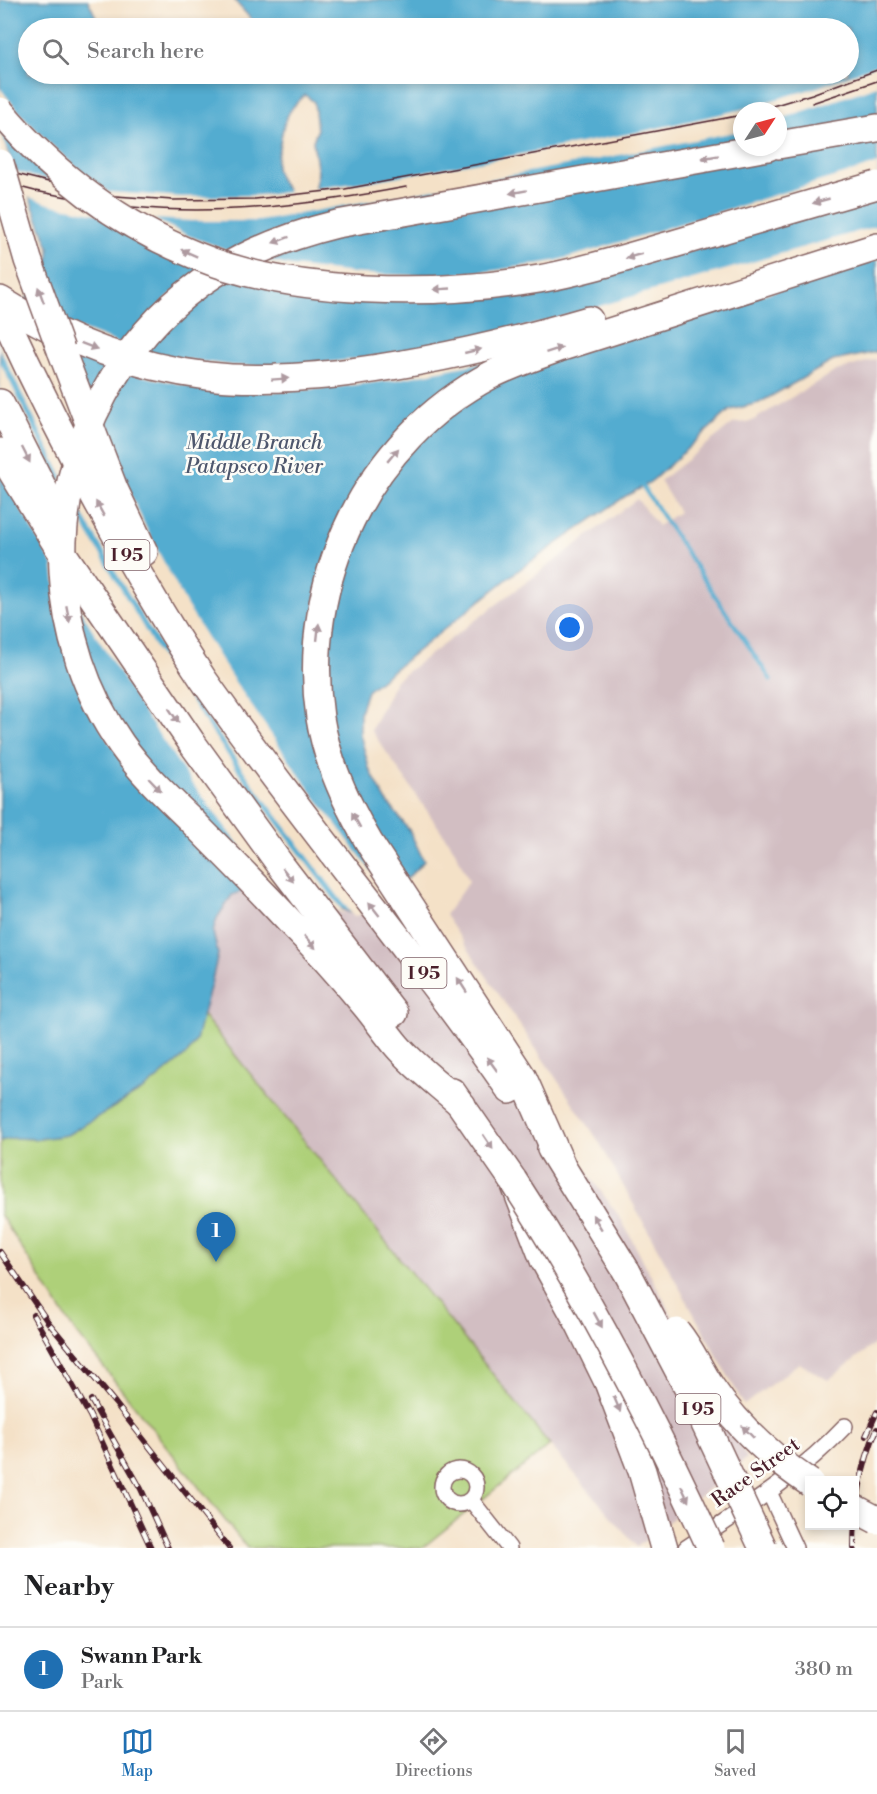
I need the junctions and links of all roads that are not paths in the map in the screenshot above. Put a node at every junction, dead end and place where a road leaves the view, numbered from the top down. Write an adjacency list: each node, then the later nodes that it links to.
1 (0, 111): 6 (highway, one-way to 1, bridge)
2 (877, 128): 3 (highway)
3 (787, 143)
4 (733, 153): 15 (highway, one-way to 15)
5 (0, 163): 14 (highway, one-way to 5, bridge)
6 (877, 185)
7 (877, 237): 9 (highway, one-way to 7)
8 (877, 247): 16 (highway, one-way to 8)
9 (0, 300)
10 (0, 307): 14 (highway, I 95, one-way to 10)
11 (0, 403): 13 (highway, I 95, one-way to 13)
12 (0, 452): 13 (highway)
13 (142, 668): 15 (highway, I 95, one-way to 15)
14 (281, 786): 16 (highway, I 95, one-way to 14)
15 (462, 1105): 17 (highway, I 95, one-way to 17)
16 (561, 1164): 18 (highway, I 95, one-way to 16)
17 (513, 1180): 26 (highway, one-way to 26, bridge); 28 (highway, I 95, one-way to 28, bridge)
18 (627, 1272): 20 (highway, one-way to 18, bridge); 29 (highway, I 95, bridge)
19 (845, 1426): 21 (street, Race Street)
20 (805, 1478)
21 (769, 1492): 27 (street, Race Street); 30 (street)
22 (471, 1500): 25 (street)
23 (859, 1511): 24 (highway, bridge)
24 (877, 1520)
25 (509, 1548)
26 (664, 1548)
27 (686, 1548)
28 (711, 1548)
29 (763, 1548)
30 (795, 1548)

